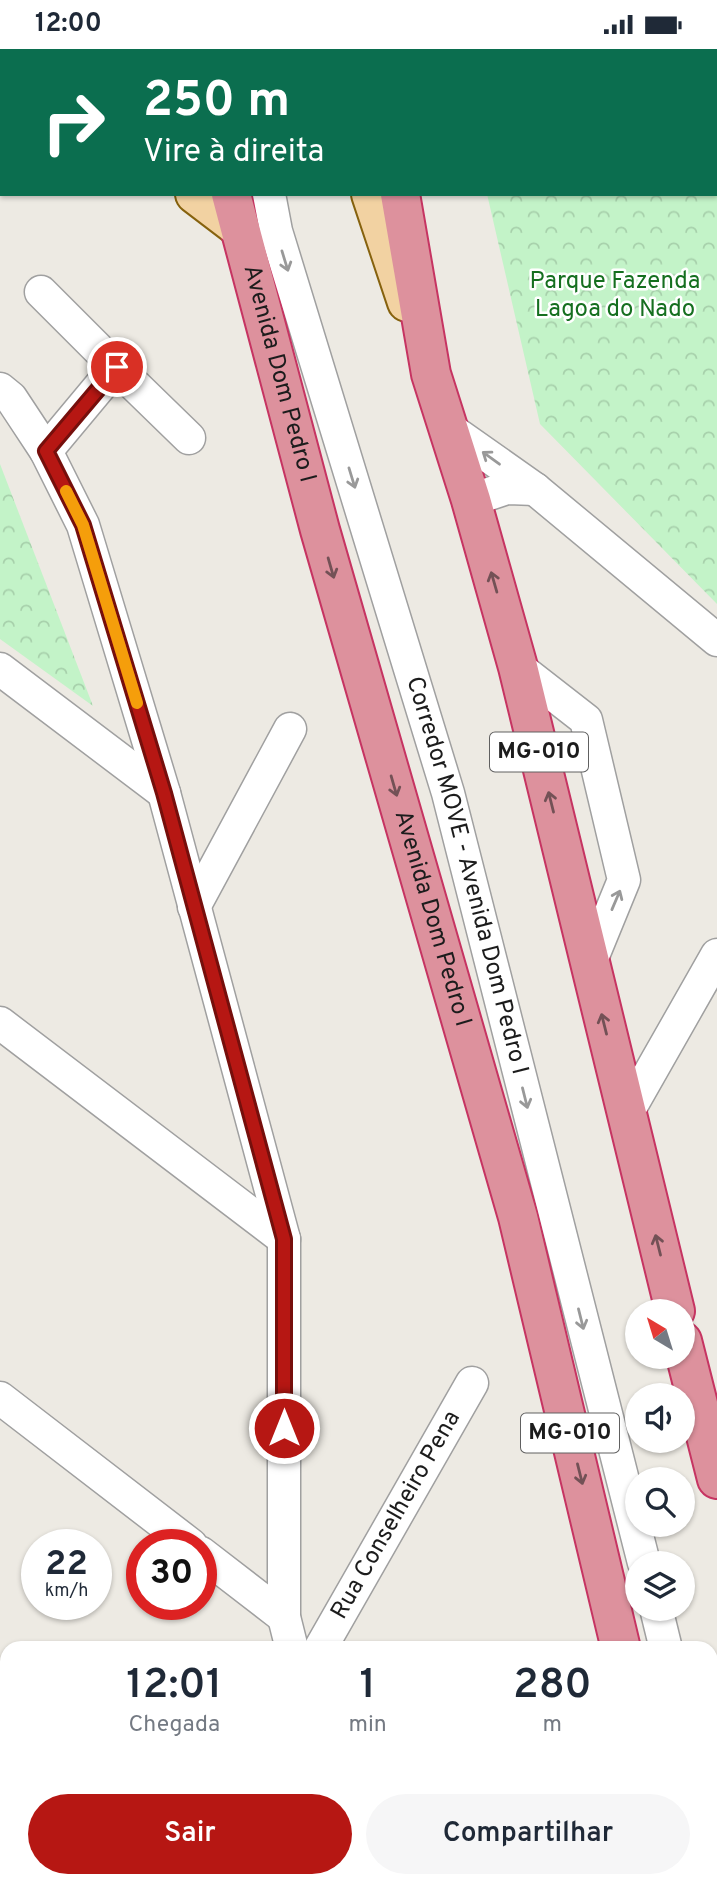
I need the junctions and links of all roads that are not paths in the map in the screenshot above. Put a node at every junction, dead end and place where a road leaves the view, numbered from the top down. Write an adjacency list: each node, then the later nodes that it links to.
1 (200, 196): 5 (main road)
2 (269, 196): 32 (street, Corredor MOVE - Avenida Dom Pedro I, one-way to 32)
3 (372, 196): 8 (main road)
4 (400, 196): 8 (highway, MG-010)
5 (234, 210): 38 (highway, Avenida Dom Pedro I / MG-010, one-way to 38)
6 (41, 292): 7 (street)
7 (117, 367): 11 (street); 12 (street)
8 (431, 374): 10 (highway, MG-010)
9 (0, 389): 12 (street)
10 (447, 427): 13 (street, one-way to 10); 14 (highway, MG-010)
11 (189, 437)
12 (46, 451): 19 (street)
13 (535, 489): 14 (street); 15 (street)
14 (471, 500): 16 (highway, MG-010, one-way to 14)
15 (717, 640)
16 (518, 667): 22 (highway, MG-010, one-way to 16); 22 (street, one-way to 16)
17 (0, 669): 19 (street)
18 (290, 729): 20 (street)
19 (164, 793): 20 (street)
20 (194, 907): 25 (street)
21 (717, 955): 24 (street)
22 (590, 963): 24 (highway, MG-010, one-way to 22)
23 (0, 1023): 25 (street)
24 (626, 1115): 26 (highway, MG-010, one-way to 24)
25 (284, 1239): 34 (street)
26 (672, 1299)
27 (689, 1369): 30 (highway)
28 (472, 1383): 37 (street, Rua Conselheiro Pena)
29 (0, 1398): 31 (street)
30 (717, 1479)
31 (170, 1529)
32 (641, 1551)
33 (217, 1565): 34 (street)
34 (284, 1617): 36 (street)
35 (659, 1621): 39 (street)
36 (290, 1641)
37 (325, 1641)
38 (619, 1641)
39 (664, 1641)

